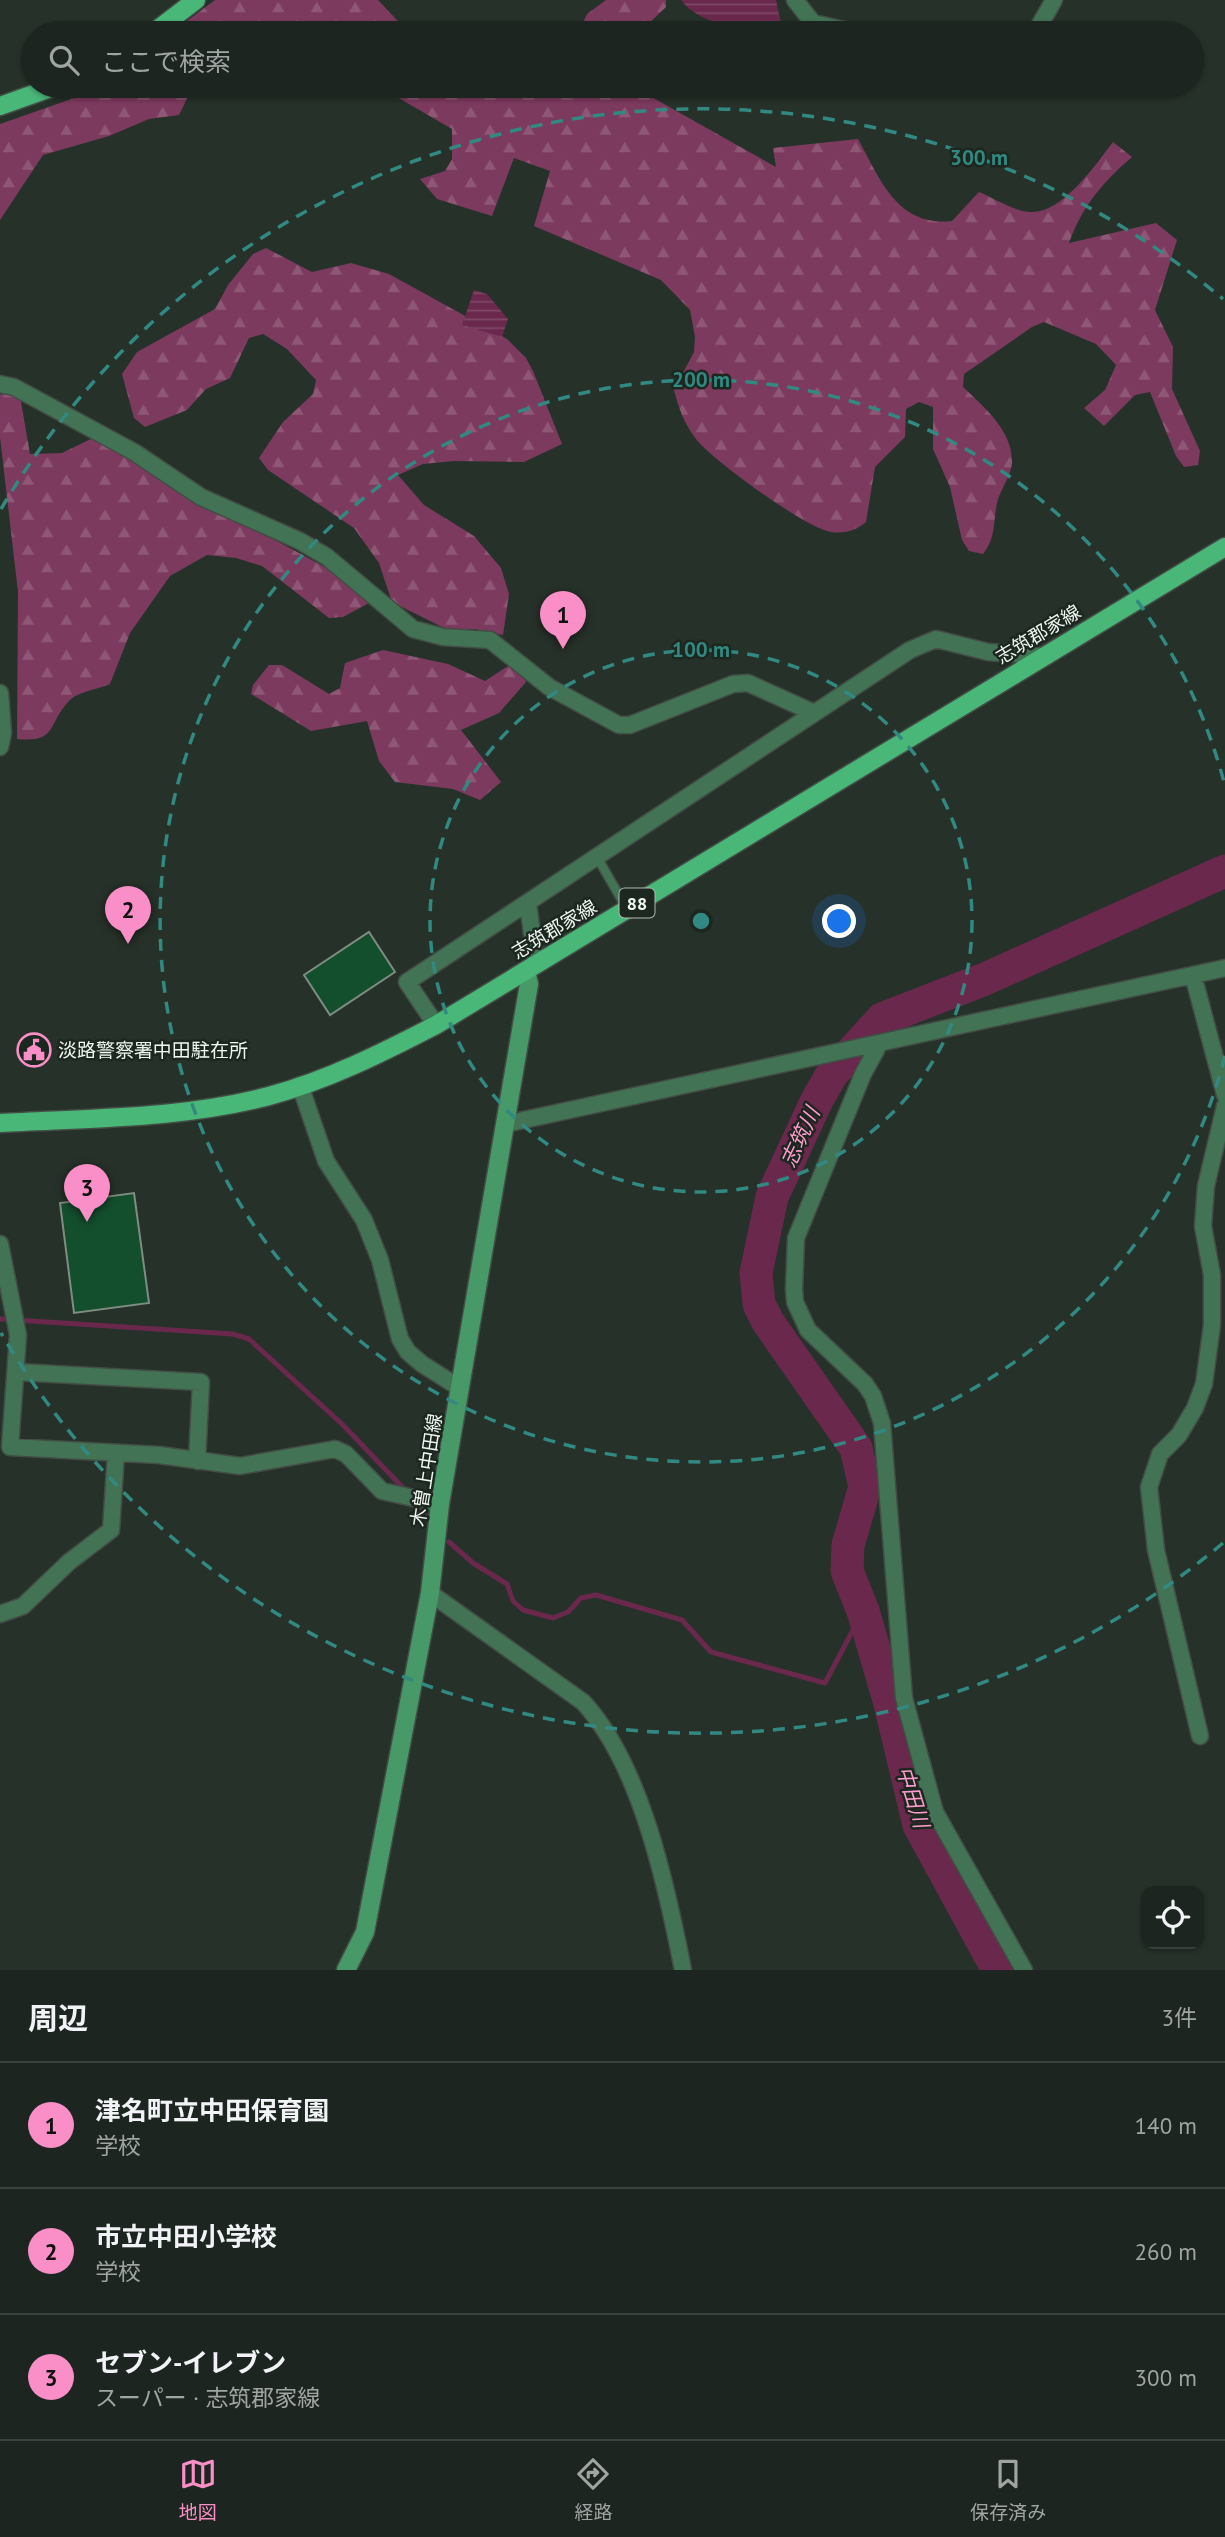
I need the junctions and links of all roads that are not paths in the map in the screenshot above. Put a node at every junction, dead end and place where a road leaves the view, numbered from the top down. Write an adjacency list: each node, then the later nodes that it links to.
1 (196, 0): 4 (main road)
2 (795, 0): 5 (street)
3 (1054, 0): 6 (street)
4 (169, 21)
5 (811, 21)
6 (1042, 21)
7 (22, 98): 8 (main road)
8 (0, 106)
9 (0, 384): 13 (street)
10 (1225, 547): 11 (main road, 志筑郡家線 / 88)
11 (1042, 656): 13 (street); 17 (main road, 志筑郡家線 / 88)
12 (0, 693): 14 (street)
13 (812, 712): 15 (street)
14 (0, 747)
15 (597, 857): 16 (street); 17 (lane)
16 (528, 903): 18 (street); 21 (street)
17 (627, 909): 18 (main road, 志筑郡家線 / 88)
18 (531, 968): 21 (main road, 志筑郡家線 / 88); 27 (main road, 木曽上中田線)
19 (1225, 968): 20 (street)
20 (1193, 975): 22 (street); 24 (street)
21 (436, 1025): 23 (main road, 志筑郡家線 / 88)
22 (877, 1044): 27 (street); 39 (street)
23 (300, 1085): 26 (main road, 志筑郡家線 / 88); 30 (street)
24 (1225, 1094)
25 (1225, 1106): 36 (street)
26 (0, 1123)
27 (505, 1124): 30 (main road, 木曽上中田線)
28 (0, 1244): 29 (street)
29 (17, 1372): 31 (street); 32 (street)
30 (460, 1388): 33 (main road, 木曽上中田線)
31 (116, 1453): 32 (street); 35 (street)
32 (197, 1461): 33 (street)
33 (440, 1504): 34 (main road, 木曽上中田線)
34 (430, 1592): 37 (main road, 木曽上中田線); 38 (street)
35 (0, 1614)
36 (1200, 1736)
37 (346, 1970)
38 (683, 1970)
39 (1024, 1970)

